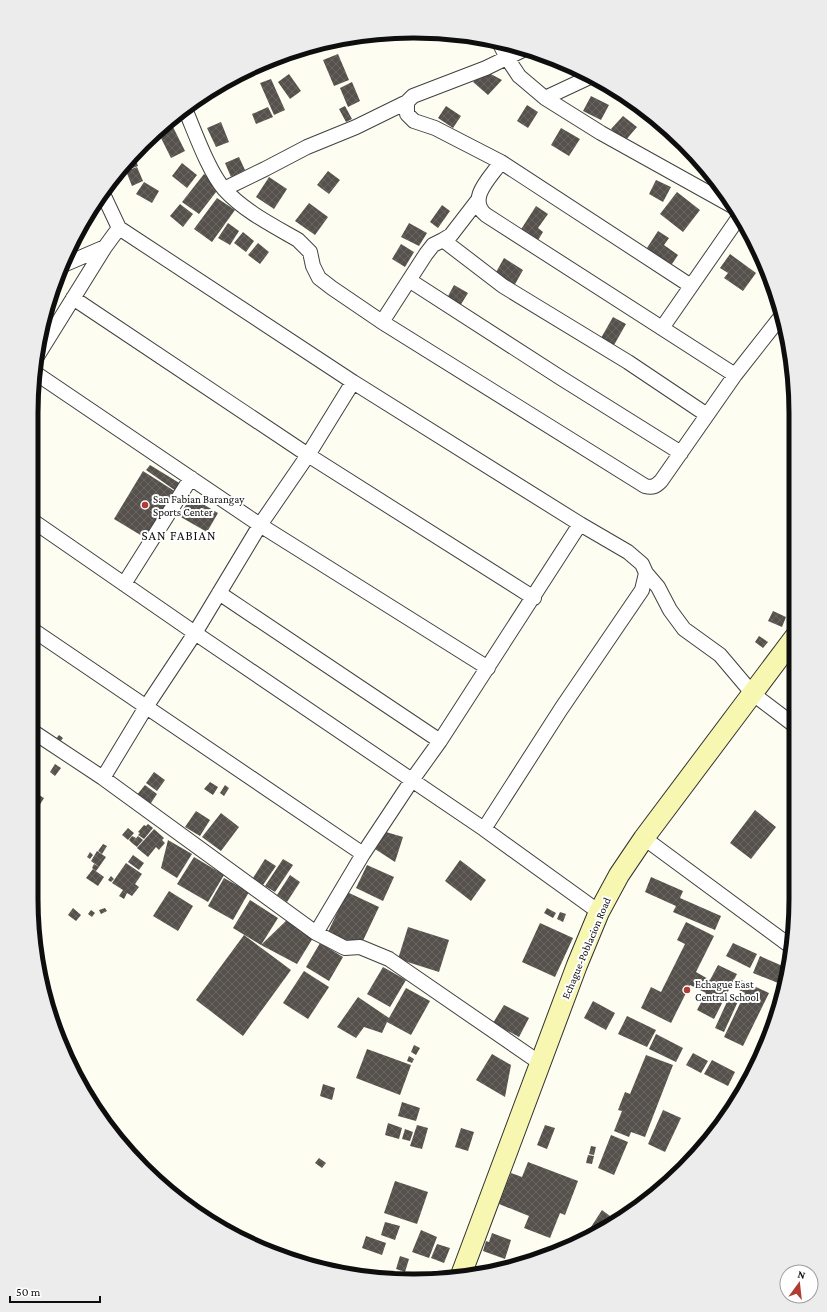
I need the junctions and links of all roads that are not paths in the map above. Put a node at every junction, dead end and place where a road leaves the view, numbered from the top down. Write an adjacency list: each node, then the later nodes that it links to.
1 (502, 49): 3 (street)
2 (517, 53): 3 (street)
3 (507, 58): 5 (street); 6 (street)
4 (585, 79): 5 (street)
5 (545, 98): 12 (street)
6 (407, 102): 8 (street); 9 (street)
7 (187, 114): 9 (street)
8 (501, 162): 11 (street); 19 (street)
9 (224, 188): 22 (street)
10 (105, 200): 14 (street)
11 (478, 200): 15 (street); 23 (street)
12 (722, 200)
13 (736, 221): 19 (street)
14 (119, 228): 16 (street); 27 (street)
15 (443, 240): 18 (street); 28 (street)
16 (105, 247): 17 (street); 20 (street)
17 (71, 262)
18 (409, 280): 22 (street); 29 (street)
19 (691, 286): 23 (street)
20 (73, 298): 24 (street); 30 (street)
21 (777, 321): 25 (street)
22 (382, 322): 29 (street)
23 (662, 328): 25 (street)
24 (44, 345)
25 (735, 375): 28 (street)
26 (40, 376): 31 (street)
27 (353, 382): 30 (street); 33 (street)
28 (707, 415): 29 (street)
29 (681, 453)
30 (308, 455): 34 (street); 38 (street)
31 (191, 478): 34 (street); 36 (street)
32 (38, 524): 36 (street)
33 (580, 524): 35 (street); 38 (street)
34 (260, 525): 37 (street); 42 (street)
35 (646, 574): 43 (street); 50 (street)
36 (124, 584): 40 (street)
37 (219, 594): 40 (street); 47 (street)
38 (534, 598): 42 (street)
39 (38, 633): 44 (street)
40 (194, 633): 44 (street); 49 (street)
41 (789, 645): 43 (main road, Echague-Poblacion Road)
42 (488, 668): 47 (street)
43 (753, 694): 45 (street); 51 (main road, Echague-Poblacion Road)
44 (146, 707): 48 (street); 52 (street)
45 (789, 721)
46 (38, 735): 48 (street)
47 (440, 741): 49 (street)
48 (103, 778): 54 (street)
49 (412, 780): 50 (street); 52 (street)
50 (484, 829): 53 (street)
51 (644, 838): 53 (main road, Echague-Poblacion Road); 55 (street)
52 (363, 854): 54 (street)
53 (599, 912): 56 (main road, Echague-Poblacion Road)
54 (316, 933): 56 (street)
55 (786, 943)
56 (540, 1064): 57 (main road, Echague-Poblacion Road)
57 (462, 1271)

